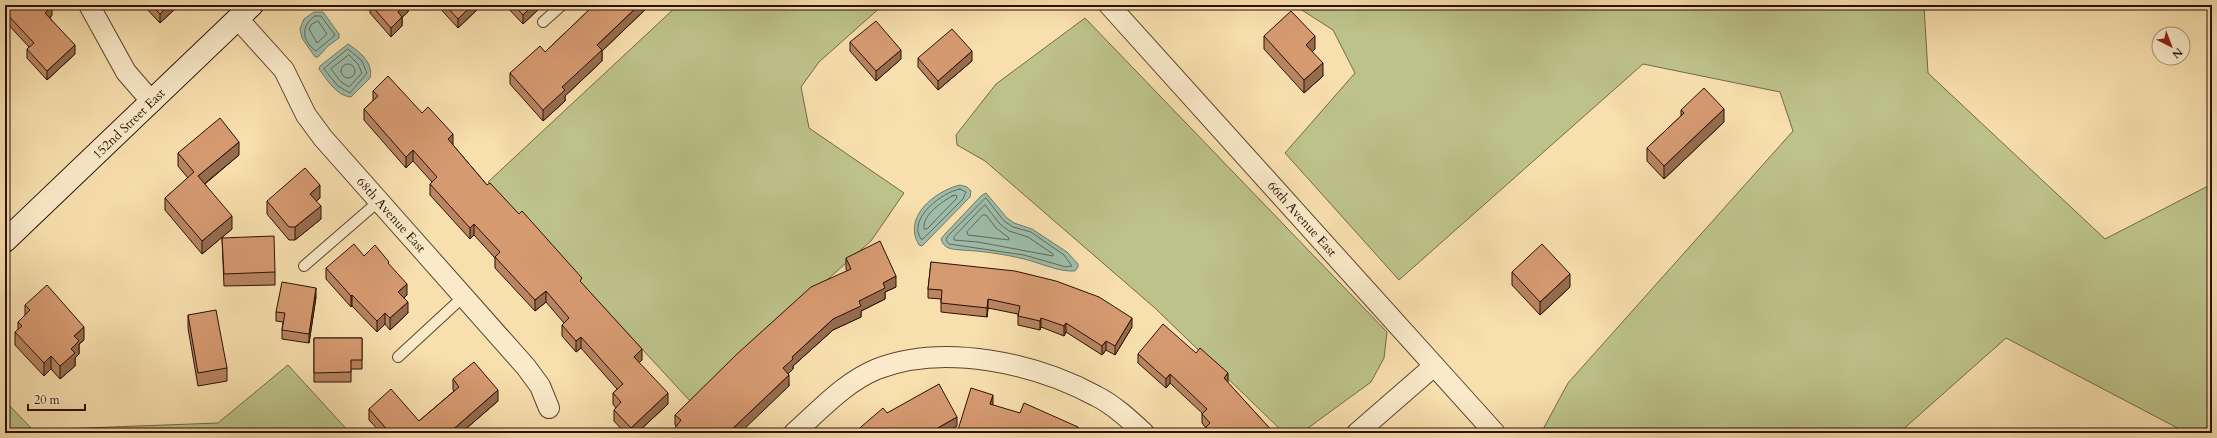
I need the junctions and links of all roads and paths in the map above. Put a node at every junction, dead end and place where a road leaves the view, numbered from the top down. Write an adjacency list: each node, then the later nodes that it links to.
1 (89, 5): 6 (street)
2 (562, 5): 5 (lane)
3 (1109, 5): 12 (street, 66th Avenue East)
4 (245, 12): 6 (street, 152nd Street East); 7 (street, 68th Avenue East)
5 (543, 22)
6 (152, 102): 8 (street, 152nd Street East)
7 (379, 201): 9 (lane); 10 (street, 68th Avenue East)
8 (5, 241)
9 (304, 266)
10 (464, 296): 11 (lane); 13 (street, 68th Avenue East)
11 (398, 357)
12 (1434, 366): 16 (street); 17 (street, 66th Avenue East)
13 (549, 408)
14 (794, 433): 15 (street)
15 (1144, 433)
16 (1357, 433)
17 (1495, 433)

